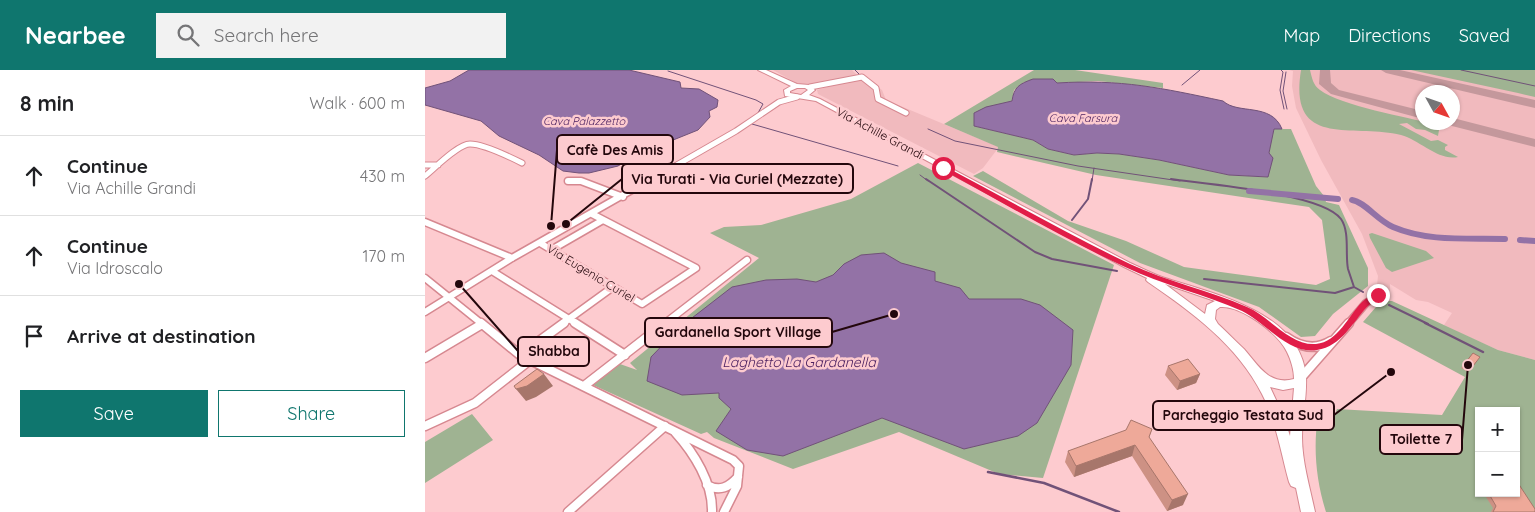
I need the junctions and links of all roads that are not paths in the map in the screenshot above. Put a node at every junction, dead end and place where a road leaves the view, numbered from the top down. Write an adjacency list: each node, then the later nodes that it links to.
1 (761, 70): 2 (main road, Via Achille Grandi)
2 (788, 91): 3 (main road, Via Achille Grandi); 3 (main road, Via Achille Grandi); 10 (street)
3 (807, 93): 4 (street); 18 (main road, Via Achille Grandi)
4 (906, 113)
5 (522, 163): 7 (street)
6 (425, 165): 7 (street)
7 (438, 165): 8 (street)
8 (425, 176)
9 (568, 181): 10 (street)
10 (623, 197): 11 (street)
11 (592, 214): 12 (street); 14 (street)
12 (603, 220): 15 (street); 21 (street, Via Eugenio Curiel)
13 (425, 222): 16 (street)
14 (540, 243): 15 (street, Via Eugenio Curiel); 16 (street)
15 (551, 250): 21 (street, Via Eugenio Curiel)
16 (512, 258): 19 (street)
17 (747, 260): 32 (street)
18 (1127, 265): 24 (main road, Via Achille Grandi); 29 (main road, Via Achille Grandi)
19 (493, 270): 23 (street); 26 (street)
20 (425, 278): 23 (street)
21 (613, 287): 26 (street)
22 (1381, 294): 30 (street)
23 (450, 298): 25 (street); 28 (street)
24 (1231, 303): 27 (main road, Via Achille Grandi); 29 (main road)
25 (425, 312)
26 (568, 320): 31 (street); 32 (street)
27 (1265, 321): 30 (street); 36 (main road, Via Achille Grandi)
28 (482, 324): 31 (street); 33 (street)
29 (1214, 326): 35 (main road, Via Achille Grandi)
30 (1343, 332): 36 (street)
31 (520, 355): 34 (street)
32 (625, 355): 37 (street)
33 (425, 358)
34 (530, 360): 37 (street); 38 (street)
35 (1254, 370): 36 (main road); 45 (main road)
36 (1298, 381): 45 (main road, Via Achille Grandi)
37 (584, 386): 39 (street)
38 (425, 426)
39 (669, 428): 40 (street); 41 (street); 42 (street)
40 (739, 475): 41 (street); 44 (street)
41 (707, 485): 43 (street)
42 (568, 512)
43 (712, 512)
44 (724, 512)
45 (1307, 512)

